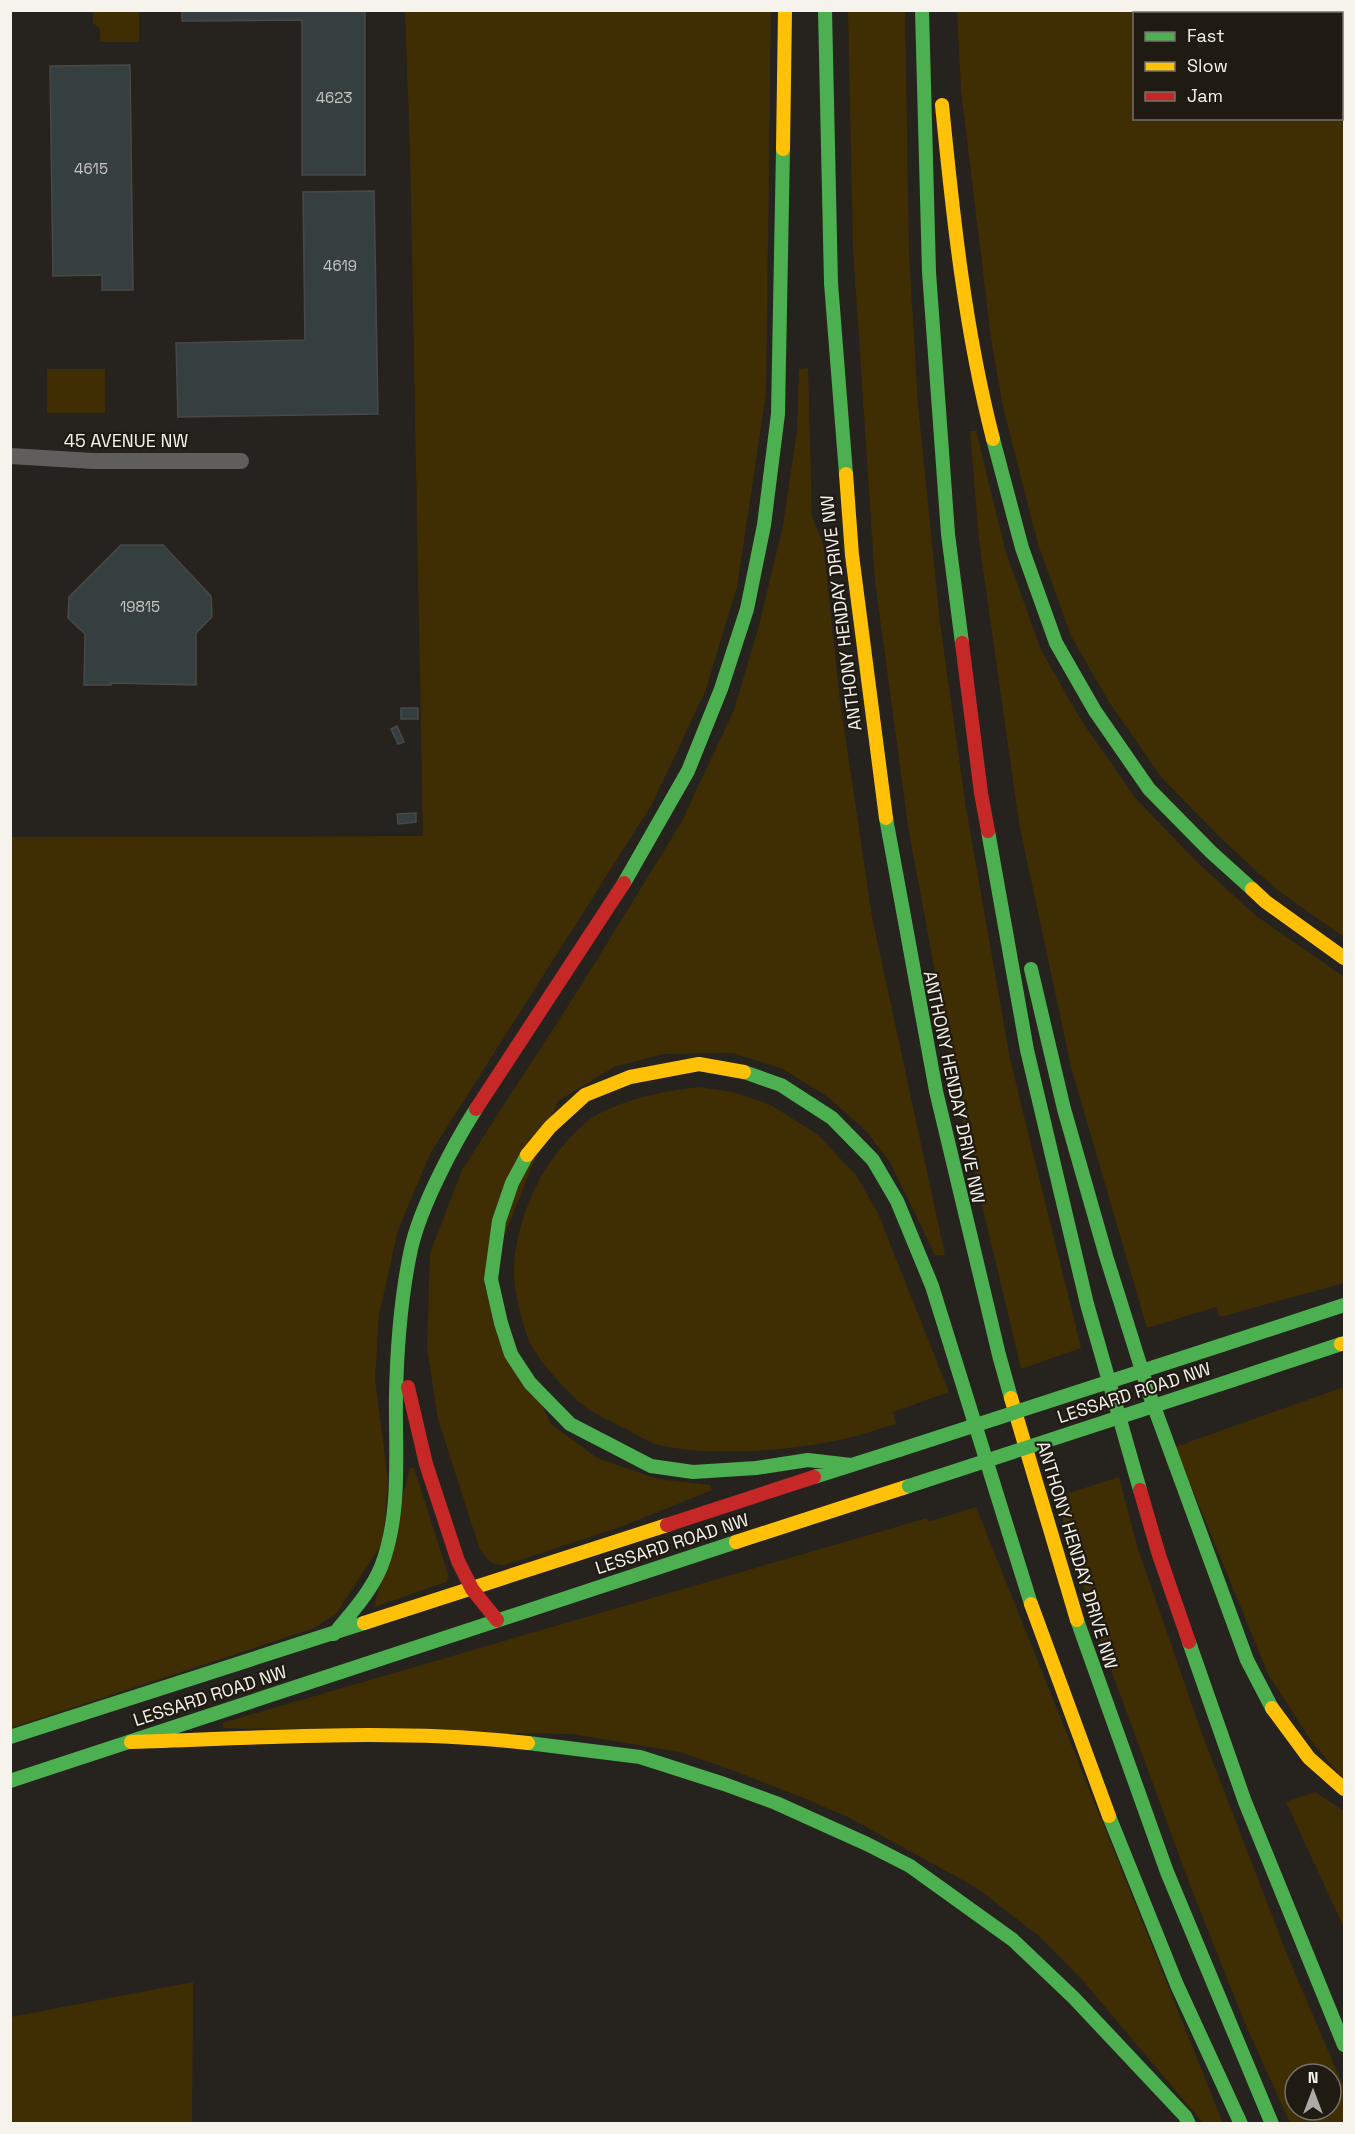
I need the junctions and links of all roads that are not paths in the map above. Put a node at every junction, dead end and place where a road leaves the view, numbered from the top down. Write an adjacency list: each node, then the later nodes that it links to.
1 (784, 10): 14 (main road)
2 (825, 10): 27 (main road, ANTHONY HENDAY DRIVE NW)
3 (922, 10): 9 (main road)
4 (935, 10): 5 (main road)
5 (937, 32)
6 (941, 95): 11 (main road)
7 (10, 456): 8 (street, 45 AVENUE NW)
8 (241, 460)
9 (967, 703): 10 (main road); 24 (main road)
10 (1004, 842)
11 (1344, 958)
12 (1029, 959): 23 (main road)
13 (1344, 1305): 16 (main road, LESSARD ROAD NW, bridge)
14 (401, 1318): 17 (main road); 19 (main road)
15 (1343, 1343): 18 (main road, LESSARD ROAD NW, bridge)
16 (851, 1465): 17 (main road, LESSARD ROAD NW); 26 (main road)
17 (472, 1589): 18 (main road); 19 (main road, LESSARD ROAD NW)
18 (497, 1620): 21 (main road, LESSARD ROAD NW)
19 (334, 1634): 20 (main road, LESSARD ROAD NW)
20 (10, 1737)
21 (131, 1742): 22 (main road, LESSARD ROAD NW); 25 (main road)
22 (10, 1781)
23 (1344, 1789)
24 (1344, 2045)
25 (1189, 2124)
26 (1241, 2124)
27 (1272, 2124)

